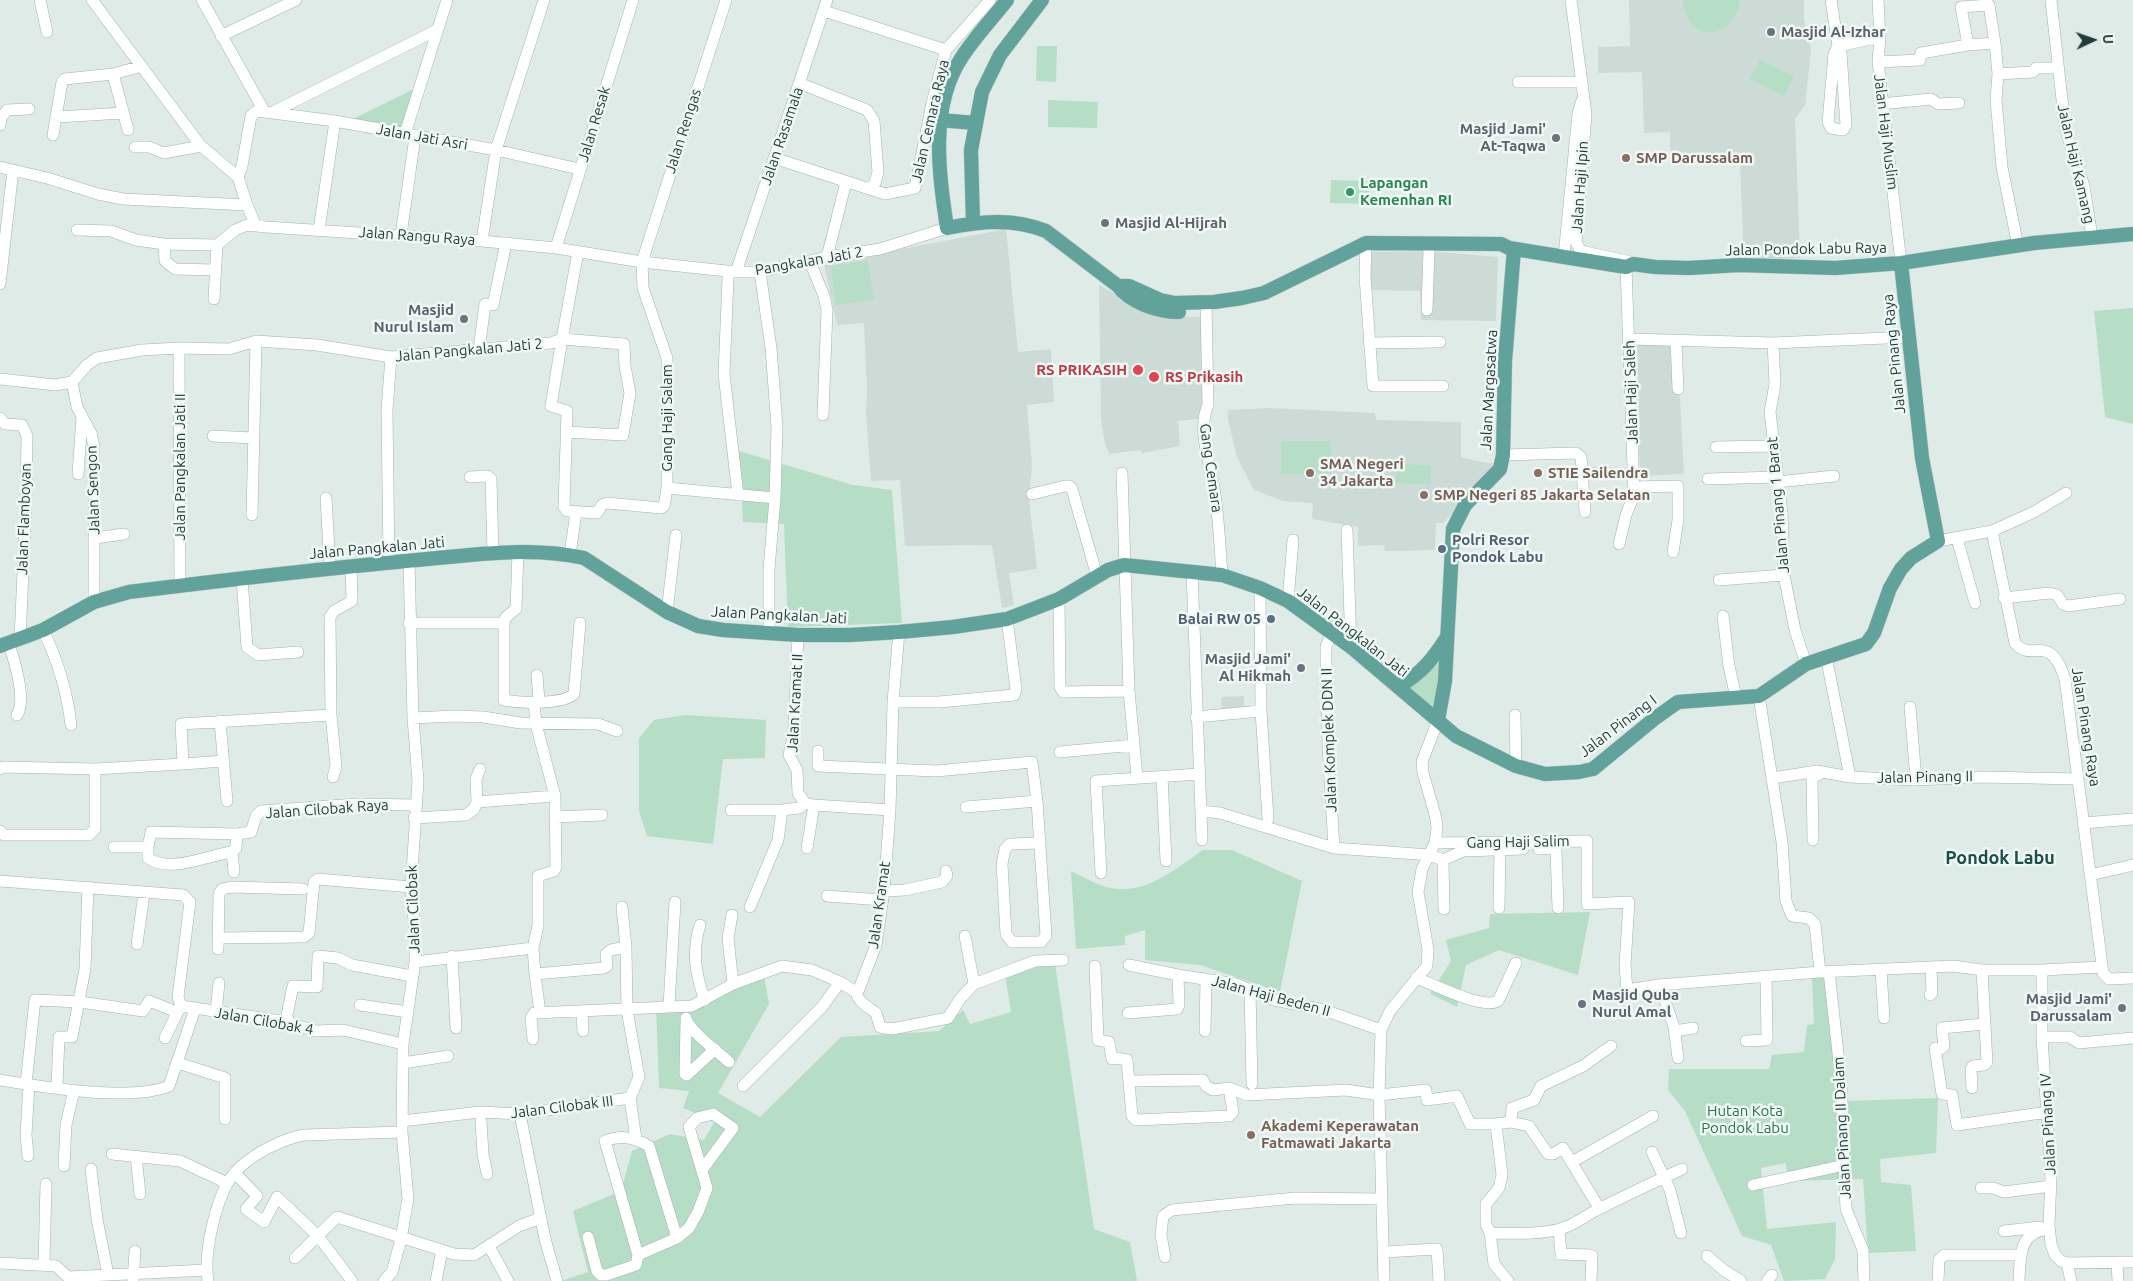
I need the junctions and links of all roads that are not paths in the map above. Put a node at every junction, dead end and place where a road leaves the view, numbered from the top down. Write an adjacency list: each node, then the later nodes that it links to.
1 (40, 0): 19 (street)
2 (92, 0): 27 (street)
3 (202, 0): 20 (street)
4 (296, 0): 20 (street)
5 (447, 0): 18 (street)
6 (544, 0): 49 (street)
7 (632, 0): 52 (street, Jalan Resak)
8 (726, 0): 79 (street, Jalan Rengas)
9 (990, 0): 25 (street, Jalan Cemara Raya)
10 (1007, 0): 40 (main road)
11 (1042, 0): 42 (main road)
12 (1571, 0): 32 (street, Jalan Haji Ipin)
13 (1831, 0): 24 (street)
14 (1870, 0): 21 (street)
15 (1878, 0): 21 (street, Jalan Haji Muslim)
16 (2051, 0): 28 (street, Jalan Haji Kamang)
17 (825, 5): 25 (street); 33 (street, Jalan Rasamala)
18 (437, 30): 37 (street); 46 (street)
19 (46, 32)
20 (221, 36): 37 (street)
21 (1876, 37): 24 (street); 26 (street, Jalan Haji Muslim)
22 (1995, 43): 23 (street); 23 (street); 30 (street)
23 (1968, 45): 26 (street)
24 (1838, 46): 24 (street)
25 (946, 50): 57 (street, Jalan Cemara Raya)
26 (1878, 62): 35 (street, Jalan Haji Muslim)
27 (142, 66): 29 (street); 47 (street)
28 (2058, 68): 30 (street); 66 (street, Jalan Haji Kamang)
29 (113, 74): 38 (street); 39 (street)
30 (1998, 74): 72 (street)
31 (1518, 82): 32 (street)
32 (1582, 82): 56 (street, Jalan Haji Ipin)
33 (799, 84): 50 (street, Jalan Rasamala); 57 (street)
34 (1959, 103): 35 (street)
35 (1881, 104): 82 (street, Jalan Haji Muslim)
36 (29, 109): 43 (street)
37 (268, 111): 41 (street, Jalan Jati Asri); 54 (street)
38 (123, 113): 39 (street); 44 (street)
39 (57, 117): 45 (street)
40 (939, 120): 42 (main road); 61 (main road)
41 (335, 121): 46 (street, Jalan Jati Asri); 63 (street)
42 (975, 123): 59 (main road)
43 (0, 125)
44 (128, 130)
45 (53, 135)
46 (410, 136): 49 (street, Jalan Jati Asri); 65 (street)
47 (201, 146): 48 (street); 54 (street)
48 (135, 147)
49 (496, 150): 52 (street, Jalan Jati Asri); 67 (street)
50 (774, 158): 55 (street, Jalan Cemara Raya); 84 (street, Jalan Rasamala)
51 (0, 166): 53 (street)
52 (579, 169): 74 (street, Jalan Resak)
53 (13, 170): 58 (street); 86 (street)
54 (238, 177): 58 (street)
55 (846, 182): 57 (street, Jalan Cemara Raya); 78 (street)
56 (1574, 187): 77 (street, Jalan Haji Ipin); 81 (street, Jalan Haji Ipin)
57 (869, 189)
58 (247, 206): 60 (street)
59 (973, 223): 61 (main road, Jalan Pondok Labu Raya); 88 (main road, Jalan Pondok Labu Raya)
60 (255, 224): 63 (street, Jalan Rangu Raya); 70 (street)
61 (947, 228): 78 (street, Pangkalan Jati 2)
62 (77, 230): 69 (street)
63 (319, 230): 65 (street, Jalan Rangu Raya)
64 (2133, 234): 66 (main road, Jalan Pondok Labu Raya)
65 (401, 235): 67 (street, Jalan Rangu Raya)
66 (2092, 238): 72 (main road, Jalan Pondok Labu Raya)
67 (482, 241): 68 (street, Jalan Rangu Raya)
68 (506, 243): 74 (street, Jalan Rangu Raya); 99 (street)
69 (164, 244): 70 (street); 83 (street)
70 (217, 245): 83 (street)
71 (1366, 246): 73 (main road, Jalan Pondok Labu Raya); 88 (main road, Jalan Pondok Labu Raya); 95 (street)
72 (2018, 246): 82 (main road, Jalan Pondok Labu Raya)
73 (1424, 247): 75 (main road, Jalan Pondok Labu Raya); 89 (street)
74 (556, 248): 76 (street, Jalan Rangu Raya)
75 (1500, 248): 77 (main road, Jalan Pondok Labu Raya); 113 (main road, Jalan Margasatwa)
76 (578, 252): 79 (street, Pangkalan Jati 2); 91 (street, Jalan Pangkalan Jati 2)
77 (1564, 256): 81 (main road, Jalan Pondok Labu Raya)
78 (827, 257): 80 (street, Pangkalan Jati 2)
79 (642, 262): 84 (street, Pangkalan Jati 2); 123 (street, Gang Haji Salam)
80 (810, 262): 85 (street, Pangkalan Jati 2); 105 (street)
81 (1630, 265): 82 (main road, Jalan Pondok Labu Raya); 92 (street, Jalan Haji Saleh)
82 (1897, 268): 90 (main road, Jalan Pinang Raya)
83 (214, 270): 87 (street)
84 (733, 272): 85 (street, Pangkalan Jati 2); 126 (street, Jalan Rasamala)
85 (760, 272): 128 (street)
86 (0, 284)
87 (214, 300)
88 (1206, 307): 150 (street, Gang Cemara)
89 (1427, 310)
90 (1908, 337): 97 (street); 139 (main road, Jalan Pinang Raya)
91 (562, 339): 99 (street, Jalan Pangkalan Jati 2); 108 (street); 108 (street)
92 (1629, 339): 94 (street); 122 (street, Jalan Haji Saleh)
93 (256, 341): 98 (street, Jalan Pangkalan Jati 2); 100 (street, Jalan Pangkalan Jati 2); 110 (street)
94 (1676, 341): 97 (street); 104 (street)
95 (1369, 342): 96 (street); 103 (street)
96 (1440, 342)
97 (1773, 343): 111 (street, Jalan Pinang 1 Barat)
98 (179, 348): 102 (street, Jalan Pangkalan Jati 2); 156 (street, Jalan Pangkalan Jati II)
99 (479, 350): 100 (street, Jalan Pangkalan Jati 2)
100 (390, 357): 146 (street)
101 (0, 379): 102 (street)
102 (72, 382): 106 (street, Jalan Sengon)
103 (1442, 386)
104 (1678, 389)
105 (823, 415)
106 (82, 416): 116 (street); 136 (street, Jalan Sengon)
107 (0, 418): 177 (street, Jalan Flamboyan)
108 (566, 432): 129 (street)
109 (213, 436): 110 (street)
110 (254, 438): 131 (street)
111 (1773, 446): 112 (street); 121 (street, Jalan Pinang 1 Barat)
112 (1716, 447)
113 (1503, 454): 114 (street); 175 (main road, Jalan Margasatwa)
114 (1584, 472): 117 (street); 130 (street)
115 (1122, 473): 149 (street)
116 (78, 474)
117 (1626, 474)
118 (1834, 476): 121 (street)
119 (470, 477): 143 (street)
120 (1708, 479): 121 (street)
121 (1778, 480): 151 (street, Jalan Pinang 1 Barat)
122 (1634, 487): 140 (street, Jalan Haji Saleh); 142 (street)
123 (667, 488): 126 (street); 129 (street)
124 (2066, 493): 133 (street)
125 (1032, 494): 152 (street)
126 (738, 495): 128 (street)
127 (326, 498): 148 (street)
128 (775, 498): 173 (street)
129 (576, 512): 144 (street)
130 (1585, 512)
131 (252, 514)
132 (1347, 530): 178 (street)
133 (1992, 531): 137 (street); 158 (street, Jalan Pinang Raya)
134 (124, 534): 136 (street)
135 (676, 535): 164 (street)
136 (95, 538): 162 (street, Jalan Sengon)
137 (1957, 538): 139 (street); 163 (street)
138 (1293, 540): 161 (street)
139 (1938, 541): 180 (main road)
140 (1619, 544)
141 (518, 552): 143 (main road, Jalan Pangkalan Jati); 144 (main road, Jalan Pangkalan Jati); 168 (street)
142 (1673, 552)
143 (493, 553): 145 (main road, Jalan Pangkalan Jati)
144 (570, 555): 164 (main road, Jalan Pangkalan Jati)
145 (409, 561): 146 (main road, Jalan Pangkalan Jati); 167 (street, Jalan Cilobak)
146 (389, 562): 147 (main road, Jalan Pangkalan Jati)
147 (351, 566): 148 (main road, Jalan Pangkalan Jati); 192 (street)
148 (330, 568): 153 (main road, Jalan Pangkalan Jati)
149 (1124, 569): 152 (main road, Jalan Pangkalan Jati); 154 (main road, Jalan Pangkalan Jati); 184 (street)
150 (1222, 575): 154 (main road, Jalan Pangkalan Jati); 157 (main road, Jalan Pangkalan Jati)
151 (1784, 575): 155 (street); 181 (street, Jalan Pinang 1 Barat)
152 (1097, 576): 160 (main road, Jalan Pangkalan Jati)
153 (238, 579): 156 (main road, Jalan Pangkalan Jati); 170 (street); 179 (street)
154 (1192, 579): 194 (street)
155 (1719, 580)
156 (180, 586): 162 (main road, Jalan Pangkalan Jati)
157 (1260, 596): 161 (main road, Jalan Pangkalan Jati); 190 (street)
158 (2004, 598): 159 (street); 218 (street, Jalan Pinang Raya)
159 (2120, 599)
160 (1059, 600): 166 (main road, Jalan Pangkalan Jati); 184 (street)
161 (1288, 601): 176 (main road, Jalan Pangkalan Jati)
162 (94, 602): 171 (main road, Jalan Pangkalan Jati)
163 (1975, 603)
164 (667, 612): 173 (main road, Jalan Pangkalan Jati)
165 (1723, 616): 186 (street)
166 (1007, 619): 172 (main road, Jalan Pangkalan Jati); 188 (street)
167 (409, 623): 168 (street); 195 (street, Jalan Cilobak)
168 (504, 623): 187 (street)
169 (580, 623): 187 (street)
170 (239, 624)
171 (43, 630): 177 (main road, Jalan Pangkalan Jati); 199 (street)
172 (899, 632): 174 (main road, Jalan Pangkalan Jati); 188 (street, Jalan Kramat)
173 (769, 633): 174 (main road, Jalan Pangkalan Jati)
174 (798, 635): 224 (street, Jalan Kramat II)
175 (1448, 636): 183 (main road); 196 (main road, Jalan Margasatwa)
176 (1329, 638): 178 (main road, Jalan Pangkalan Jati); 246 (street, Jalan Komplek DDN II)
177 (10, 643): 191 (street)
178 (1351, 647): 183 (main road, Jalan Pangkalan Jati)
179 (298, 652)
180 (1826, 656): 181 (main road); 215 (street)
181 (1806, 664): 185 (main road)
182 (537, 675): 187 (street)
183 (1398, 687): 196 (main road, Jalan Pangkalan Jati)
184 (1129, 691): 201 (street)
185 (1759, 696): 186 (main road, Jalan Pinang I); 217 (street)
186 (1736, 697): 206 (main road, Jalan Pinang I)
187 (536, 702): 198 (street)
188 (893, 702): 207 (street, Jalan Kramat)
189 (1910, 708): 219 (street)
190 (1261, 711): 194 (street); 234 (street)
191 (16, 715)
192 (331, 715): 197 (street); 214 (street)
193 (1515, 715): 206 (street)
194 (1196, 717): 212 (street)
195 (413, 718): 198 (street); 225 (street, Jalan Cilobak)
196 (1438, 720): 206 (main road, Jalan Pinang I); 242 (street, Jalan Margasatwa)
197 (220, 721): 204 (street); 205 (street)
198 (536, 724): 200 (street); 220 (street)
199 (72, 725)
200 (617, 732)
201 (1134, 745): 203 (street); 216 (street)
202 (818, 751): 207 (street)
203 (1060, 752)
204 (224, 761): 205 (street); 221 (street)
205 (183, 764): 209 (street)
206 (1516, 766)
207 (892, 768): 223 (street); 229 (street, Jalan Kramat)
208 (0, 769): 209 (street)
209 (95, 769): 237 (street)
210 (480, 769): 222 (street)
211 (1823, 772): 215 (street, Jalan Pinang II); 217 (street, Jalan Pinang II); 240 (street)
212 (1199, 774): 213 (street); 230 (street)
213 (1162, 776): 216 (street); 251 (street)
214 (333, 777)
215 (1850, 777): 219 (street, Jalan Pinang II)
216 (1137, 778): 256 (street)
217 (1773, 778): 289 (street)
218 (2078, 779): 219 (street, Jalan Pinang II); 236 (street, Jalan Pinang Raya)
219 (1916, 780)
220 (555, 796): 222 (street); 232 (street)
221 (227, 801)
222 (477, 802): 233 (street)
223 (1037, 802): 226 (street); 241 (street)
224 (809, 804): 228 (street); 229 (street); 245 (street)
225 (416, 805): 233 (street, Jalan Cilobak); 238 (street, Jalan Cilobak Raya)
226 (966, 807)
227 (730, 810): 228 (street)
228 (782, 810): 268 (street)
229 (890, 810): 265 (street, Jalan Kramat)
230 (1201, 811): 239 (street); 246 (street)
231 (602, 814): 232 (street)
232 (555, 817): 277 (street)
233 (414, 818): 255 (street, Jalan Cilobak)
234 (1268, 819)
235 (2133, 819): 236 (street)
236 (2083, 823): 257 (street, Jalan Pinang Raya)
237 (0, 831)
238 (237, 834): 244 (street); 248 (street)
239 (1202, 840)
240 (1813, 840)
241 (1040, 843): 241 (street)
242 (1435, 843): 249 (street, Jalan Margasatwa); 301 (street, Gang Haji Salim)
243 (114, 847): 244 (street)
244 (148, 847): 248 (street)
245 (807, 848)
246 (1334, 848): 249 (street)
247 (1500, 850): 250 (street); 269 (street); 270 (street)
248 (232, 852): 254 (street)
249 (1430, 855): 250 (street); 294 (street, Jalan Margasatwa)
250 (1443, 860): 271 (street)
251 (1166, 861)
252 (2133, 865): 257 (street)
253 (946, 871): 265 (street)
254 (234, 872)
255 (411, 873): 259 (street); 261 (street, Jalan Cilobak)
256 (1102, 873)
257 (2090, 875): 285 (street, Jalan Pinang Raya)
258 (0, 882): 260 (street)
259 (397, 885): 261 (street); 262 (street)
260 (88, 887): 263 (street); 306 (street)
261 (411, 887): 280 (street, Jalan Cilobak)
262 (308, 892): 262 (street)
263 (144, 893): 275 (street); 310 (street)
264 (827, 896): 265 (street)
265 (883, 896): 303 (street, Jalan Kramat)
266 (675, 902): 308 (street)
267 (622, 907): 276 (street, Jalan Cilobak III)
268 (750, 907)
269 (1499, 908)
270 (1558, 908)
271 (1444, 909)
272 (732, 915): 299 (street)
273 (700, 924): 305 (street)
274 (965, 936): 300 (street)
275 (137, 944)
276 (626, 947): 290 (street); 312 (street, Jalan Cilobak III)
277 (533, 948): 278 (street); 290 (street)
278 (452, 956): 280 (street); 322 (street)
279 (1063, 960): 300 (street)
280 (415, 962): 292 (street, Jalan Cilobak)
281 (1516, 963): 294 (street)
282 (1129, 964): 291 (street, Jalan Haji Beden II)
283 (1095, 966): 342 (street)
284 (1931, 967): 286 (street); 287 (street); 304 (street)
285 (2102, 967): 288 (street); 295 (street)
286 (1881, 970): 289 (street); 318 (street)
287 (1982, 970): 288 (street); 321 (street)
288 (2042, 970): 328 (street, Jalan Pinang IV)
289 (1825, 972): 293 (street); 366 (street, Jalan Pinang II Dalam)
290 (535, 974): 316 (street)
291 (1178, 975): 296 (street, Jalan Haji Beden II); 317 (street)
292 (412, 976): 315 (street, Jalan Cilobak); 320 (street)
293 (1766, 976): 301 (street); 332 (street)
294 (1416, 978): 326 (street, Jalan Margasatwa)
295 (2133, 978)
296 (1206, 979): 302 (street, Jalan Haji Beden II); 325 (street)
297 (840, 982): 299 (street); 303 (street); 345 (street)
298 (219, 983): 314 (street)
299 (733, 984): 305 (street)
300 (974, 984): 303 (street)
301 (1660, 986): 324 (street)
302 (1250, 989): 326 (street, Jalan Haji Beden II); 344 (street)
303 (856, 992)
304 (1930, 995)
305 (705, 1000): 309 (street)
306 (80, 1002): 310 (street); 343 (street); 346 (street)
307 (360, 1005): 315 (street)
308 (669, 1006): 309 (street); 312 (street)
309 (685, 1006): 319 (street)
310 (179, 1009): 311 (street); 329 (street)
311 (196, 1009): 314 (street, Jalan Cilobak 4); 339 (street, Jalan Cilobak 4)
312 (627, 1010): 313 (street); 351 (street, Jalan Cilobak III)
313 (582, 1011): 316 (street); 327 (street)
314 (216, 1012): 320 (street, Jalan Cilobak 4)
315 (408, 1012): 333 (street, Jalan Cilobak)
316 (540, 1013): 331 (street)
317 (1128, 1013)
318 (1884, 1018)
319 (686, 1022): 335 (street); 335 (street)
320 (289, 1023): 333 (street, Jalan Cilobak 4)
321 (1984, 1024): 348 (street); 352 (street)
322 (456, 1028)
323 (1693, 1028): 324 (street)
324 (1672, 1029): 337 (street)
325 (1205, 1030)
326 (1381, 1030): 350 (street, Jalan Margasatwa)
327 (583, 1032)
328 (2042, 1037): 330 (street); 352 (street, Jalan Pinang IV)
329 (165, 1038)
330 (2133, 1038)
331 (533, 1039)
332 (1746, 1042)
333 (402, 1044): 340 (street, Jalan Cilobak)
334 (1611, 1046): 357 (street)
335 (715, 1050): 338 (street)
336 (448, 1056): 340 (street)
337 (1678, 1058)
338 (729, 1062)
339 (178, 1063): 349 (street, Jalan Cilobak 4); 356 (street)
340 (402, 1063): 359 (street, Jalan Cilobak)
341 (0, 1080): 343 (street, Jalan Cilobak 4)
342 (1130, 1081): 347 (street); 347 (street)
343 (27, 1084): 346 (street, Jalan Cilobak 4); 363 (street)
344 (1252, 1084)
345 (743, 1086)
346 (57, 1087): 349 (street, Jalan Cilobak 4)
347 (1229, 1088): 350 (street)
348 (1972, 1088)
349 (74, 1090): 367 (street)
350 (1379, 1094): 358 (street); 380 (street, Jalan Margasatwa)
351 (630, 1098): 353 (street, Jalan Cilobak III); 360 (street)
352 (2048, 1112): 377 (street, Jalan Pinang IV)
353 (520, 1114): 354 (street, Jalan Cilobak III); 382 (street)
354 (481, 1116): 359 (street, Jalan Cilobak III); 372 (street)
355 (1653, 1116): 365 (street)
356 (225, 1119)
357 (1511, 1122): 358 (street); 365 (street)
358 (1496, 1124): 386 (street)
359 (402, 1126): 371 (street, Jalan Cilobak III); 391 (street, Jalan Cilobak)
360 (636, 1139): 390 (street); 396 (street)
361 (1652, 1152): 373 (street)
362 (112, 1154): 364 (street)
363 (28, 1156)
364 (136, 1156): 374 (street); 379 (street)
365 (1572, 1162): 381 (street)
366 (1845, 1165): 376 (street); 419 (street, Jalan Pinang II Dalam)
367 (64, 1166)
368 (90, 1169): 406 (street)
369 (1682, 1169): 373 (street)
370 (702, 1170): 370 (street); 390 (street)
371 (235, 1173): 374 (street, Jalan Cilobak III); 388 (street)
372 (487, 1174)
373 (1664, 1179): 381 (street); 387 (street)
374 (227, 1183): 407 (street, Jalan Cilobak III)
375 (46, 1184): 405 (street)
376 (1753, 1185)
377 (2051, 1186): 378 (street); 383 (street, Jalan Pinang IV)
378 (1981, 1188)
379 (140, 1194)
380 (1382, 1200): 395 (street, Jalan Margasatwa); 399 (street)
381 (1599, 1208): 384 (street)
382 (541, 1218): 392 (street); 409 (street)
383 (2049, 1227): 385 (street); 397 (street); 404 (street, Jalan Pinang IV)
384 (1559, 1230): 386 (street); 417 (street)
385 (2004, 1231)
386 (1490, 1233): 416 (street)
387 (1681, 1233)
388 (318, 1236): 391 (street); 400 (street); 410 (street)
389 (588, 1237): 396 (street)
390 (677, 1238): 396 (street)
391 (401, 1239): 393 (street); 411 (street, Jalan Cilobak)
392 (489, 1246): 393 (street); 413 (street)
393 (442, 1250): 412 (street)
394 (135, 1251): 408 (street)
395 (1384, 1252): 414 (street, Jalan Margasatwa); 415 (street)
396 (638, 1255)
397 (2020, 1255): 420 (street); 421 (street)
398 (1707, 1256): 418 (street)
399 (1165, 1257)
400 (295, 1258)
401 (2117, 1262): 402 (street); 404 (street); 423 (street)
402 (2133, 1262)
403 (0, 1263): 405 (street)
404 (2067, 1263): 422 (street)
405 (44, 1264): 406 (street)
406 (108, 1275): 408 (street)
407 (207, 1275): 408 (street)
408 (133, 1277)
409 (556, 1280)
410 (352, 1281)
411 (384, 1281)
412 (436, 1281)
413 (508, 1281)
414 (1384, 1281)
415 (1439, 1281)
416 (1508, 1281)
417 (1591, 1281)
418 (1741, 1281)
419 (1864, 1281)
420 (1938, 1281)
421 (2019, 1281)
422 (2071, 1281)
423 (2118, 1281)

